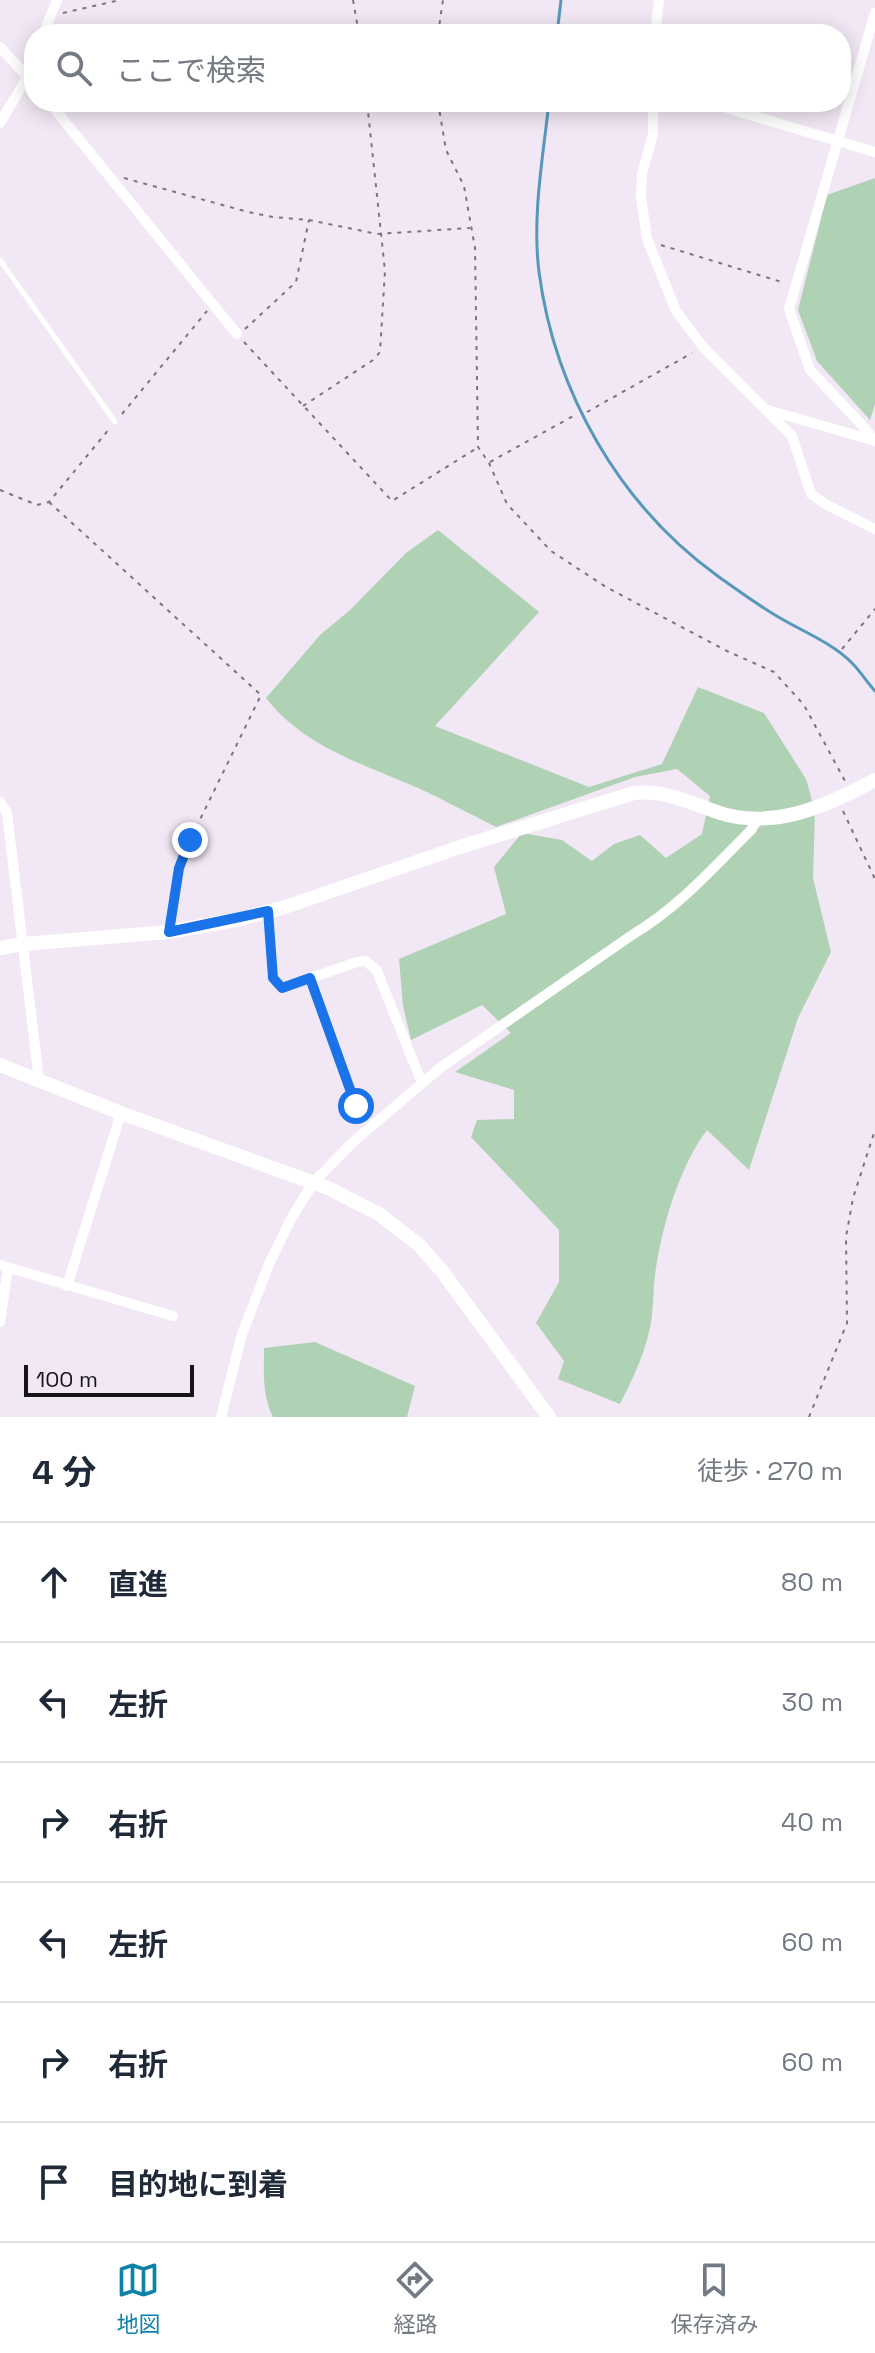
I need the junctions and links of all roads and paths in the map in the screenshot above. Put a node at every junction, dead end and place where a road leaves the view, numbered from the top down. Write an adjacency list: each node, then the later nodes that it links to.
1 (57, 0): 7 (street)
2 (120, 0): 7 (path)
3 (353, 0): 9 (path)
4 (443, 0): 10 (path)
5 (659, 0): 11 (street)
6 (875, 13): 15 (street)
7 (50, 16): 8 (street)
8 (47, 24)
9 (357, 24)
10 (439, 24)
11 (656, 24)
12 (0, 47): 13 (street)
13 (24, 73)
14 (24, 90): 22 (street)
15 (851, 94)
16 (57, 112): 25 (street)
17 (368, 112): 28 (path)
18 (440, 112): 27 (path)
19 (653, 112): 29 (street)
20 (740, 112): 23 (street)
21 (846, 112): 23 (street)
22 (0, 123)
23 (837, 141): 24 (street); 31 (street)
24 (875, 152)
25 (106, 173): 26 (path); 32 (street)
26 (309, 220): 28 (path); 34 (path)
27 (472, 228): 28 (path); 40 (path)
28 (382, 234): 34 (path)
29 (648, 242): 31 (path); 33 (street)
30 (0, 260): 38 (lane)
31 (794, 285): 39 (street)
32 (237, 334)
33 (703, 347): 35 (street); 36 (path)
34 (303, 406): 40 (path)
35 (767, 410): 39 (street); 43 (street)
36 (587, 412)
37 (575, 415): 41 (path)
38 (115, 422)
39 (874, 440)
40 (478, 447): 41 (path)
41 (489, 463): 47 (path)
42 (49, 502): 52 (path)
43 (875, 529)
44 (875, 609): 45 (path)
45 (842, 649)
46 (875, 780): 47 (street)
47 (846, 796): 49 (street); 50 (path)
48 (0, 802): 53 (street)
49 (758, 819): 51 (street); 58 (street)
50 (875, 879)
51 (268, 911): 52 (street); 55 (street)
52 (169, 932): 53 (street)
53 (23, 944): 54 (street); 57 (street)
54 (0, 948)
55 (310, 978): 58 (street); 61 (path)
56 (0, 1065): 57 (street)
57 (39, 1080): 59 (street)
58 (422, 1083): 61 (street)
59 (121, 1113): 62 (street); 64 (street)
60 (875, 1130): 69 (path)
61 (365, 1132): 62 (street)
62 (314, 1182): 67 (street); 68 (street)
63 (4, 1267): 64 (street); 66 (street)
64 (67, 1286): 65 (street)
65 (173, 1316)
66 (0, 1322)
67 (221, 1417)
68 (549, 1417)
69 (809, 1417)

